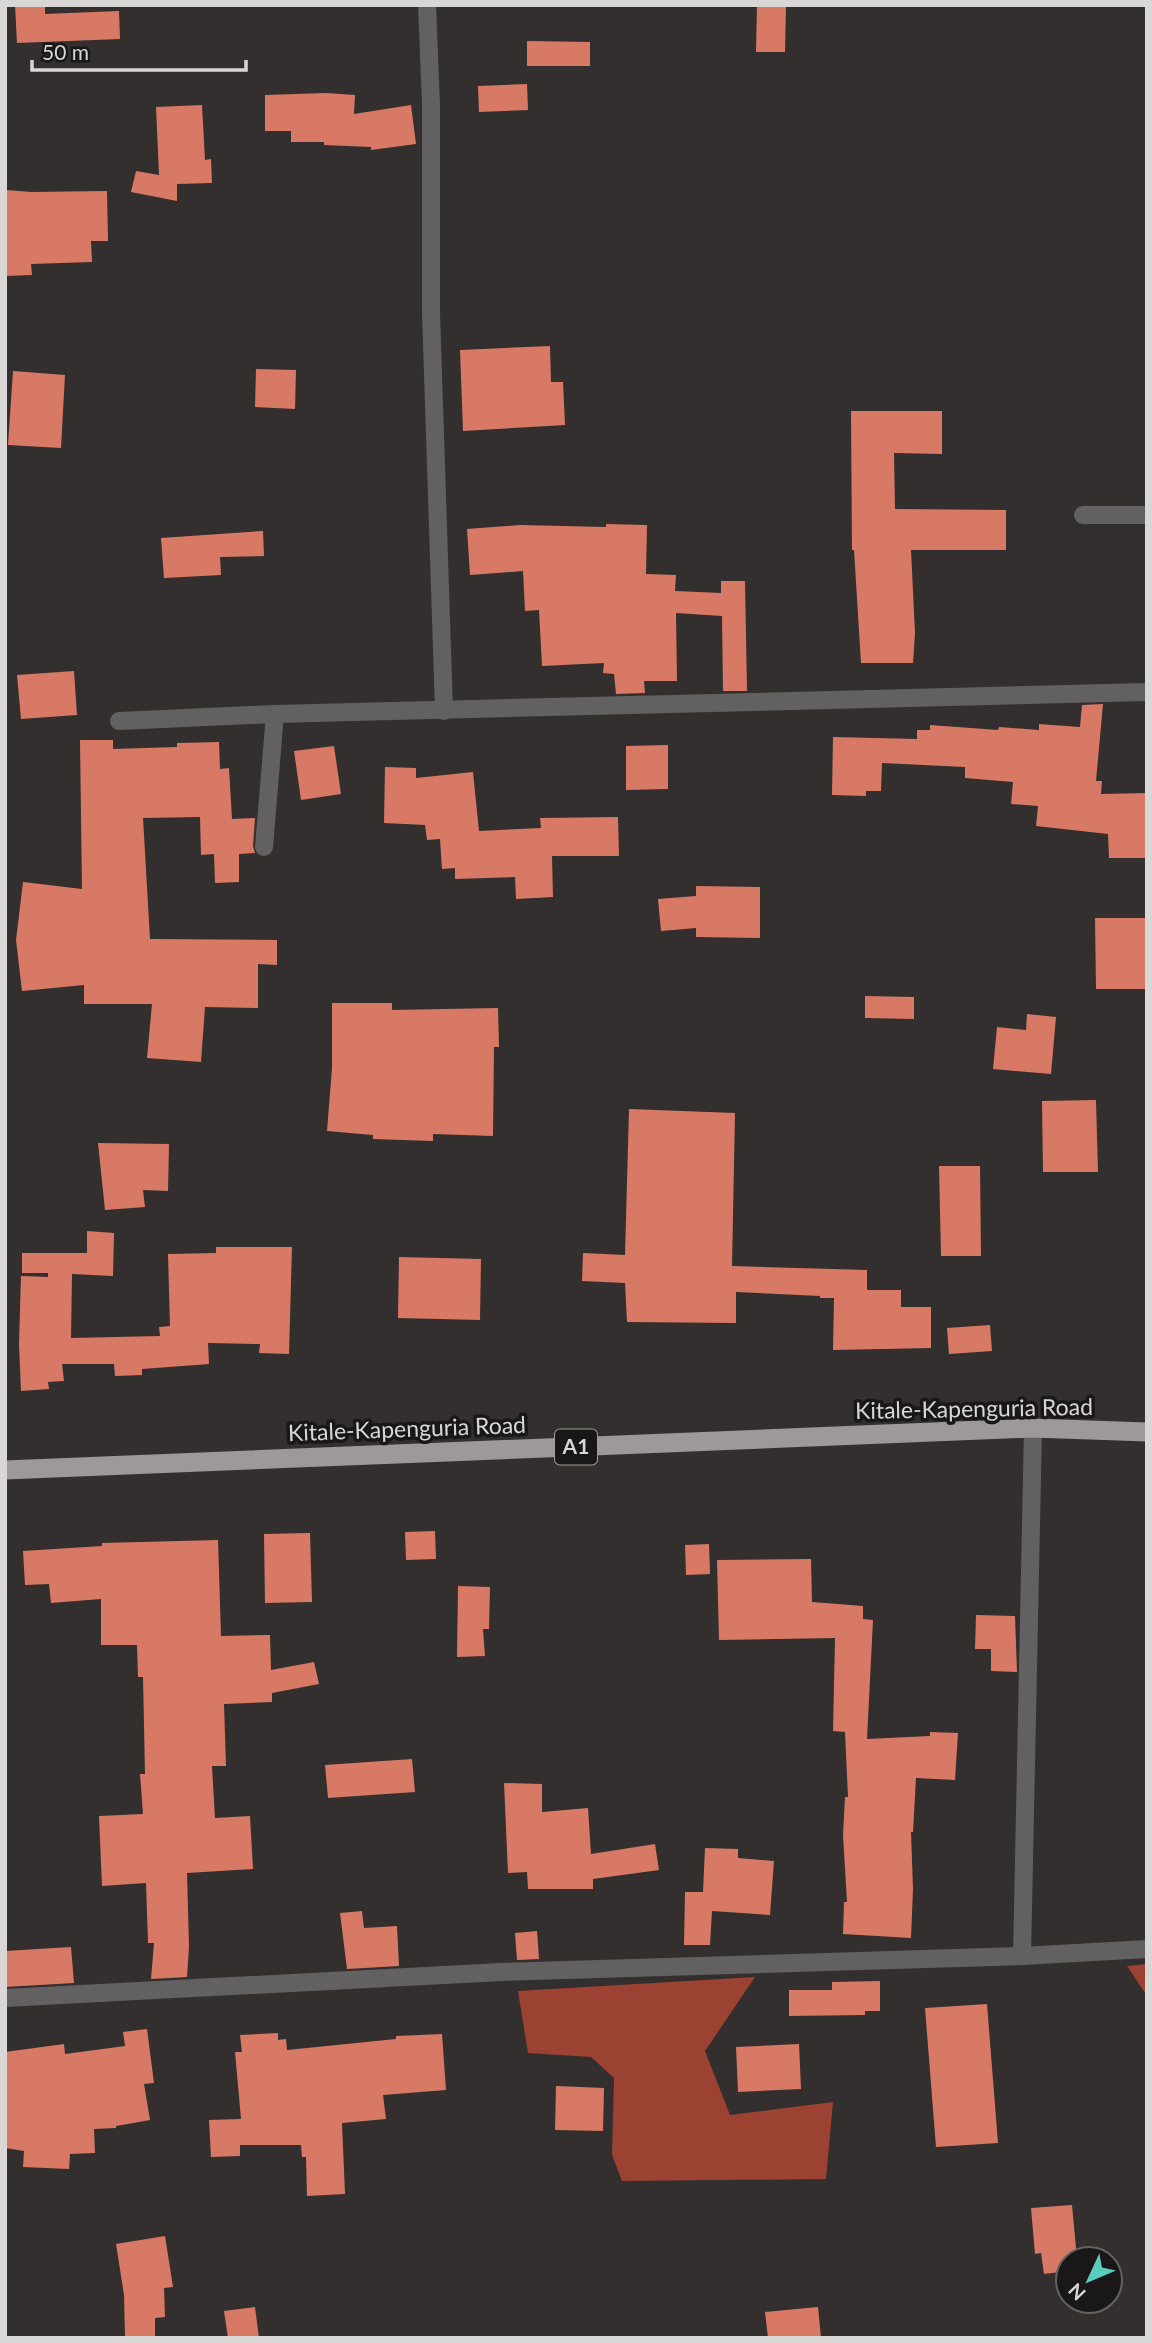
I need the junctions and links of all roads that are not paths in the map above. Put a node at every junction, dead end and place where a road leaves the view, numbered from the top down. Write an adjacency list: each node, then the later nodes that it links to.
1 (427, 5): 5 (street)
2 (1083, 515): 3 (street)
3 (1147, 515)
4 (1147, 692): 5 (street)
5 (444, 711): 6 (street)
6 (275, 714): 7 (street); 8 (street)
7 (119, 721)
8 (264, 847)
9 (1033, 1428): 10 (highway, Kitale-Kapenguria Road / A1); 11 (highway, Kitale-Kapenguria Road / A1); 13 (street)
10 (1147, 1432)
11 (5, 1470)
12 (1147, 1949): 13 (street)
13 (1021, 1956): 14 (street)
14 (5, 1998)

